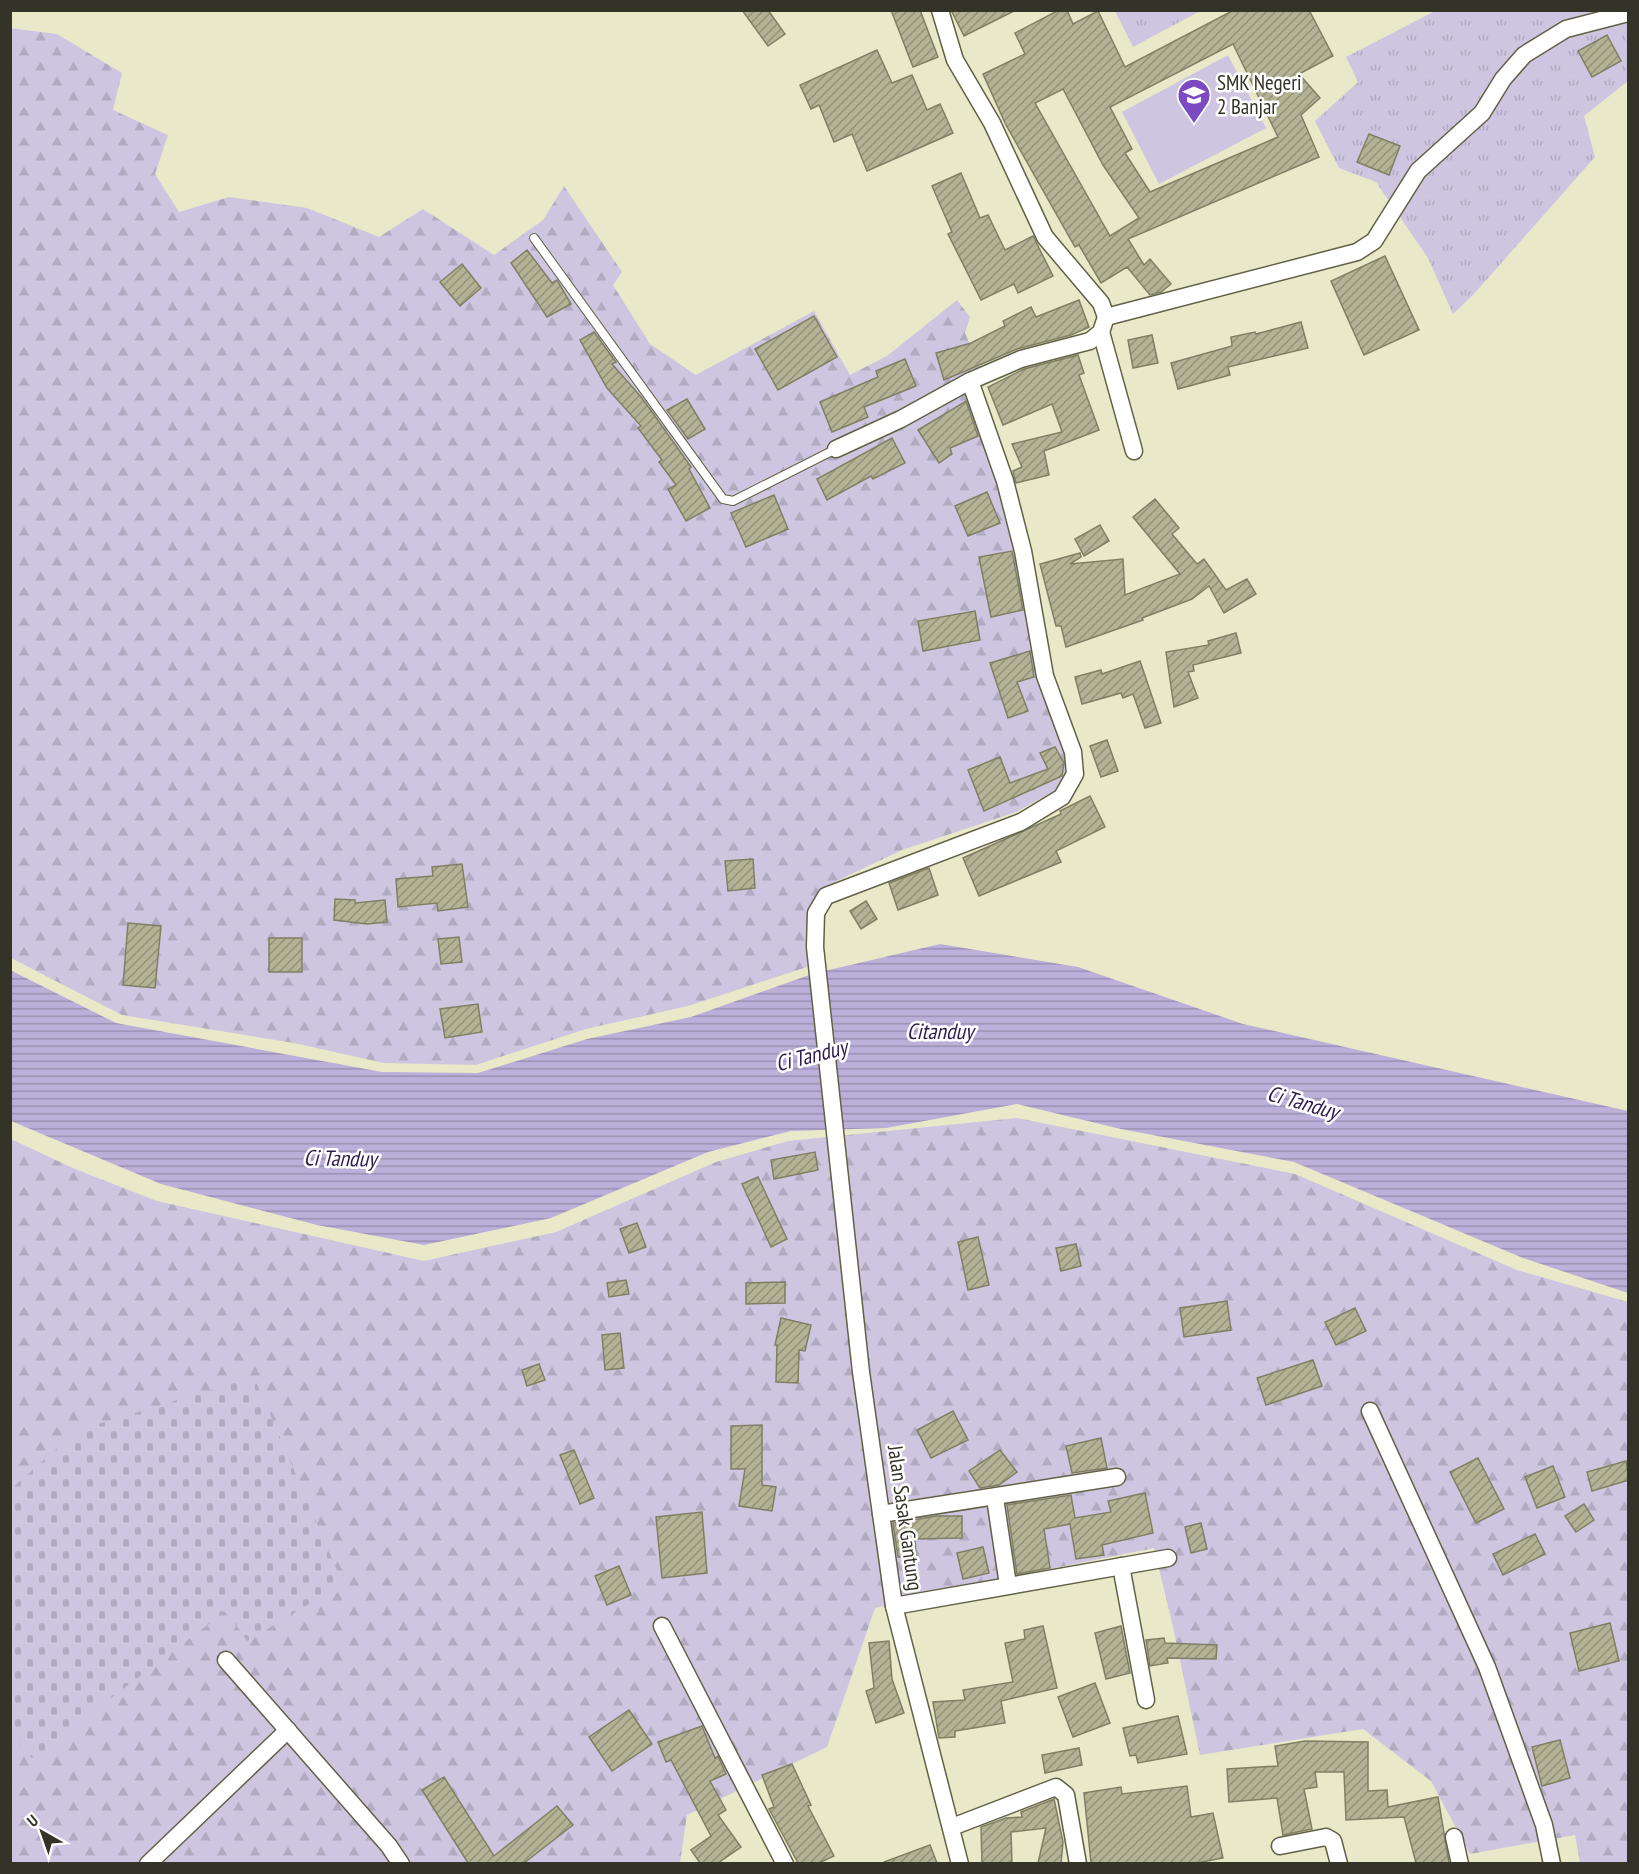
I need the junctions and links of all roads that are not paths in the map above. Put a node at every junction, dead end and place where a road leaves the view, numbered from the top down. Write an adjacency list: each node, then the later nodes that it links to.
1 (940, 10): 4 (street)
2 (1629, 13): 4 (street)
3 (534, 238): 6 (lane)
4 (1103, 325): 5 (street); 7 (street)
5 (970, 381): 6 (street); 11 (street, Jalan Sasak Gantung)
6 (836, 449)
7 (1134, 451)
8 (1370, 1411): 30 (street)
9 (1117, 1477): 10 (street)
10 (995, 1498): 11 (street); 14 (street)
11 (881, 1514): 15 (street, Jalan Sasak Gantung)
12 (1168, 1558): 13 (street)
13 (1121, 1566): 14 (street); 18 (street)
14 (1008, 1585): 15 (street)
15 (894, 1606): 20 (street, Jalan Sasak Gantung)
16 (662, 1626): 25 (street)
17 (226, 1660): 19 (street)
18 (1146, 1700)
19 (288, 1730): 23 (street); 24 (street)
20 (952, 1827): 26 (street, Jalan Sasak Gantung); 27 (street)
21 (1454, 1837): 29 (street)
22 (1280, 1846): 28 (street)
23 (148, 1863)
24 (401, 1863)
25 (785, 1863)
26 (960, 1863)
27 (1078, 1863)
28 (1339, 1863)
29 (1460, 1863)
30 (1552, 1863)

